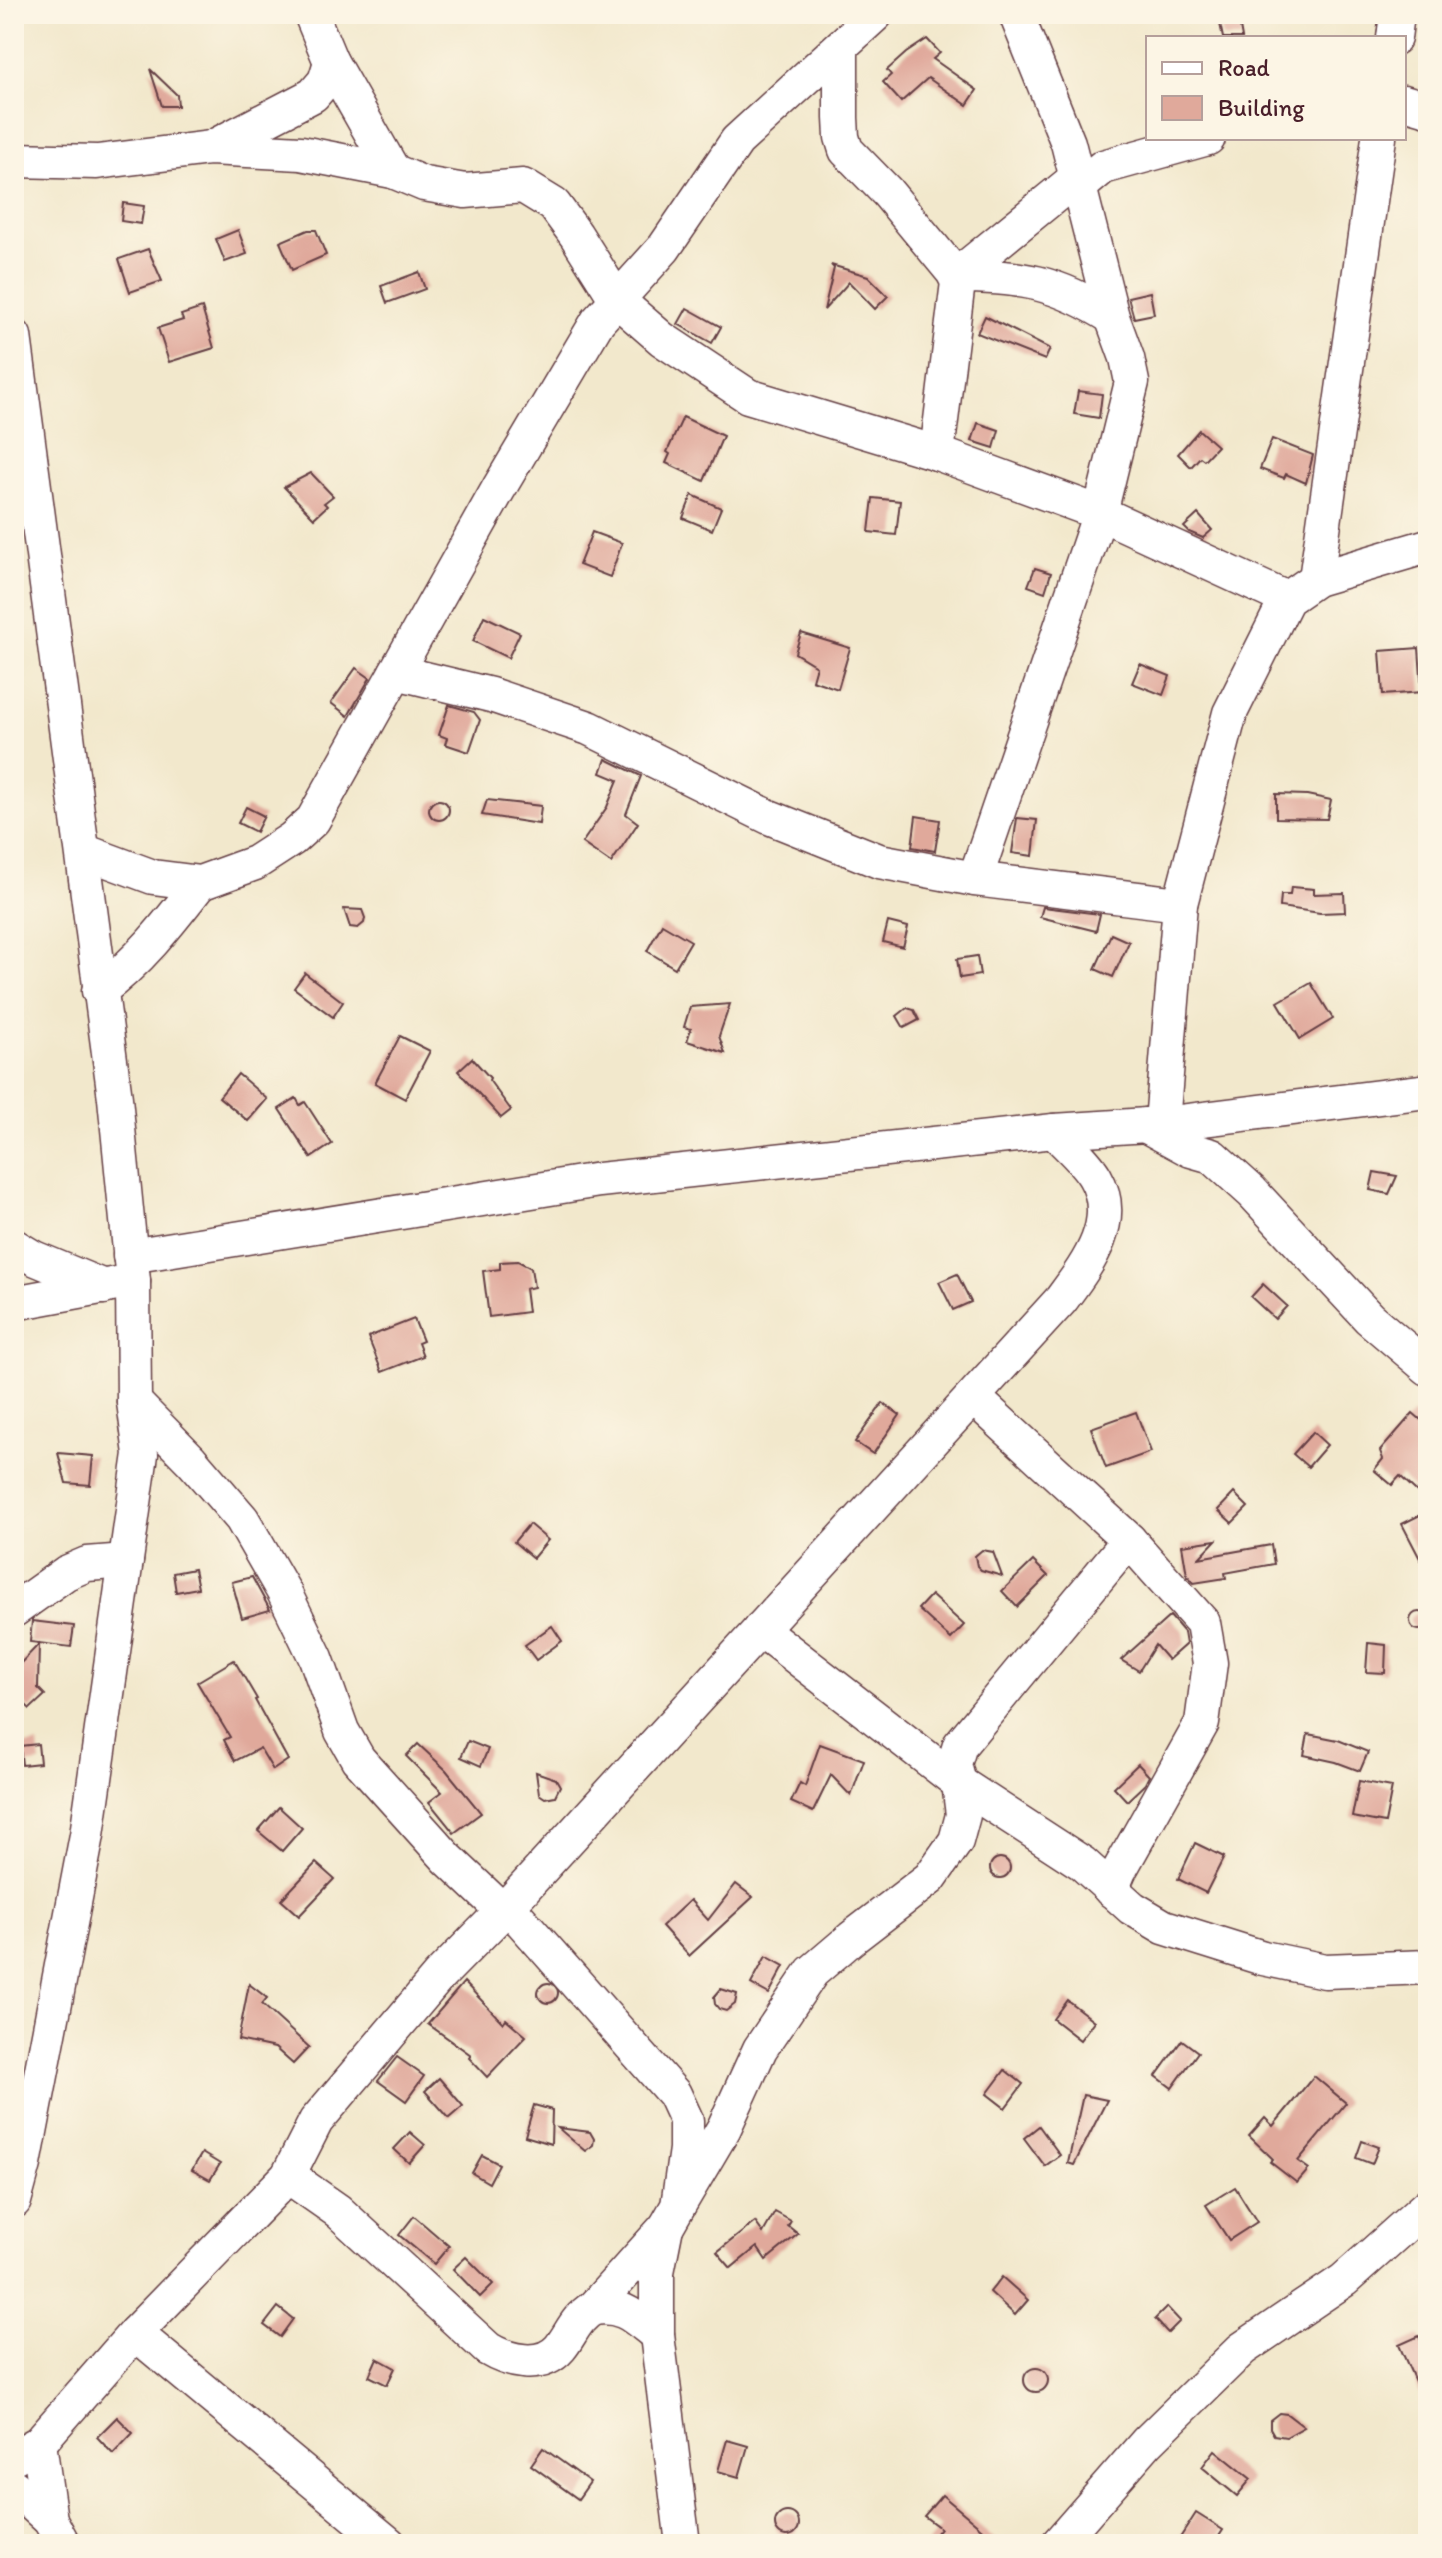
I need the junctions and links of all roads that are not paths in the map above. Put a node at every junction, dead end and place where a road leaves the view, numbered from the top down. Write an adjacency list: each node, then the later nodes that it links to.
1 (311, 14): 7 (street)
2 (876, 14): 6 (street)
3 (1016, 14): 15 (street)
4 (1397, 14): 5 (street)
5 (1394, 36)
6 (841, 47): 16 (street); 17 (street)
7 (331, 62): 12 (street); 14 (street)
8 (1406, 103): 9 (street)
9 (1428, 109)
10 (1202, 140): 15 (street)
11 (1379, 140): 24 (street)
12 (210, 148): 13 (street); 14 (street)
13 (14, 160)
14 (393, 171): 17 (street)
15 (1085, 178): 16 (street); 18 (street)
16 (956, 276): 18 (street); 20 (street)
17 (617, 300): 20 (street); 26 (street)
18 (1112, 317): 21 (street)
19 (14, 336): 22 (street)
20 (937, 453): 21 (street)
21 (1100, 513): 25 (street); 28 (street)
22 (27, 546): 27 (street)
23 (1428, 546): 24 (street)
24 (1316, 579): 25 (street)
25 (1287, 599): 30 (street)
26 (396, 672): 28 (street); 29 (street)
27 (83, 851): 29 (street); 31 (street)
28 (975, 879): 30 (street)
29 (200, 883): 31 (street)
30 (1180, 904): 33 (street)
31 (99, 991): 36 (street)
32 (1428, 1091): 33 (street)
33 (1154, 1124): 34 (street); 38 (street)
34 (1054, 1131): 36 (street); 39 (street)
35 (14, 1246): 36 (street)
36 (123, 1275): 37 (street); 40 (street)
37 (14, 1303)
38 (1428, 1368)
39 (973, 1397): 41 (street); 44 (street)
40 (134, 1402): 42 (street); 47 (street)
41 (1129, 1540): 45 (street); 46 (street)
42 (126, 1561): 43 (street); 50 (street)
43 (14, 1610)
44 (760, 1629): 45 (street); 47 (street)
45 (959, 1783): 46 (street); 52 (street)
46 (1111, 1890): 48 (street)
47 (506, 1909): 49 (street); 52 (street)
48 (1428, 1967)
49 (288, 2176): 53 (street); 54 (street)
50 (14, 2201)
51 (1428, 2205): 61 (street)
52 (672, 2216): 53 (street); 55 (street)
53 (593, 2308): 55 (street)
54 (135, 2333): 56 (street); 59 (street)
55 (657, 2335): 60 (street)
56 (26, 2450): 58 (street)
57 (14, 2487): 58 (street)
58 (56, 2532)
59 (389, 2544)
60 (683, 2544)
61 (1058, 2544)

